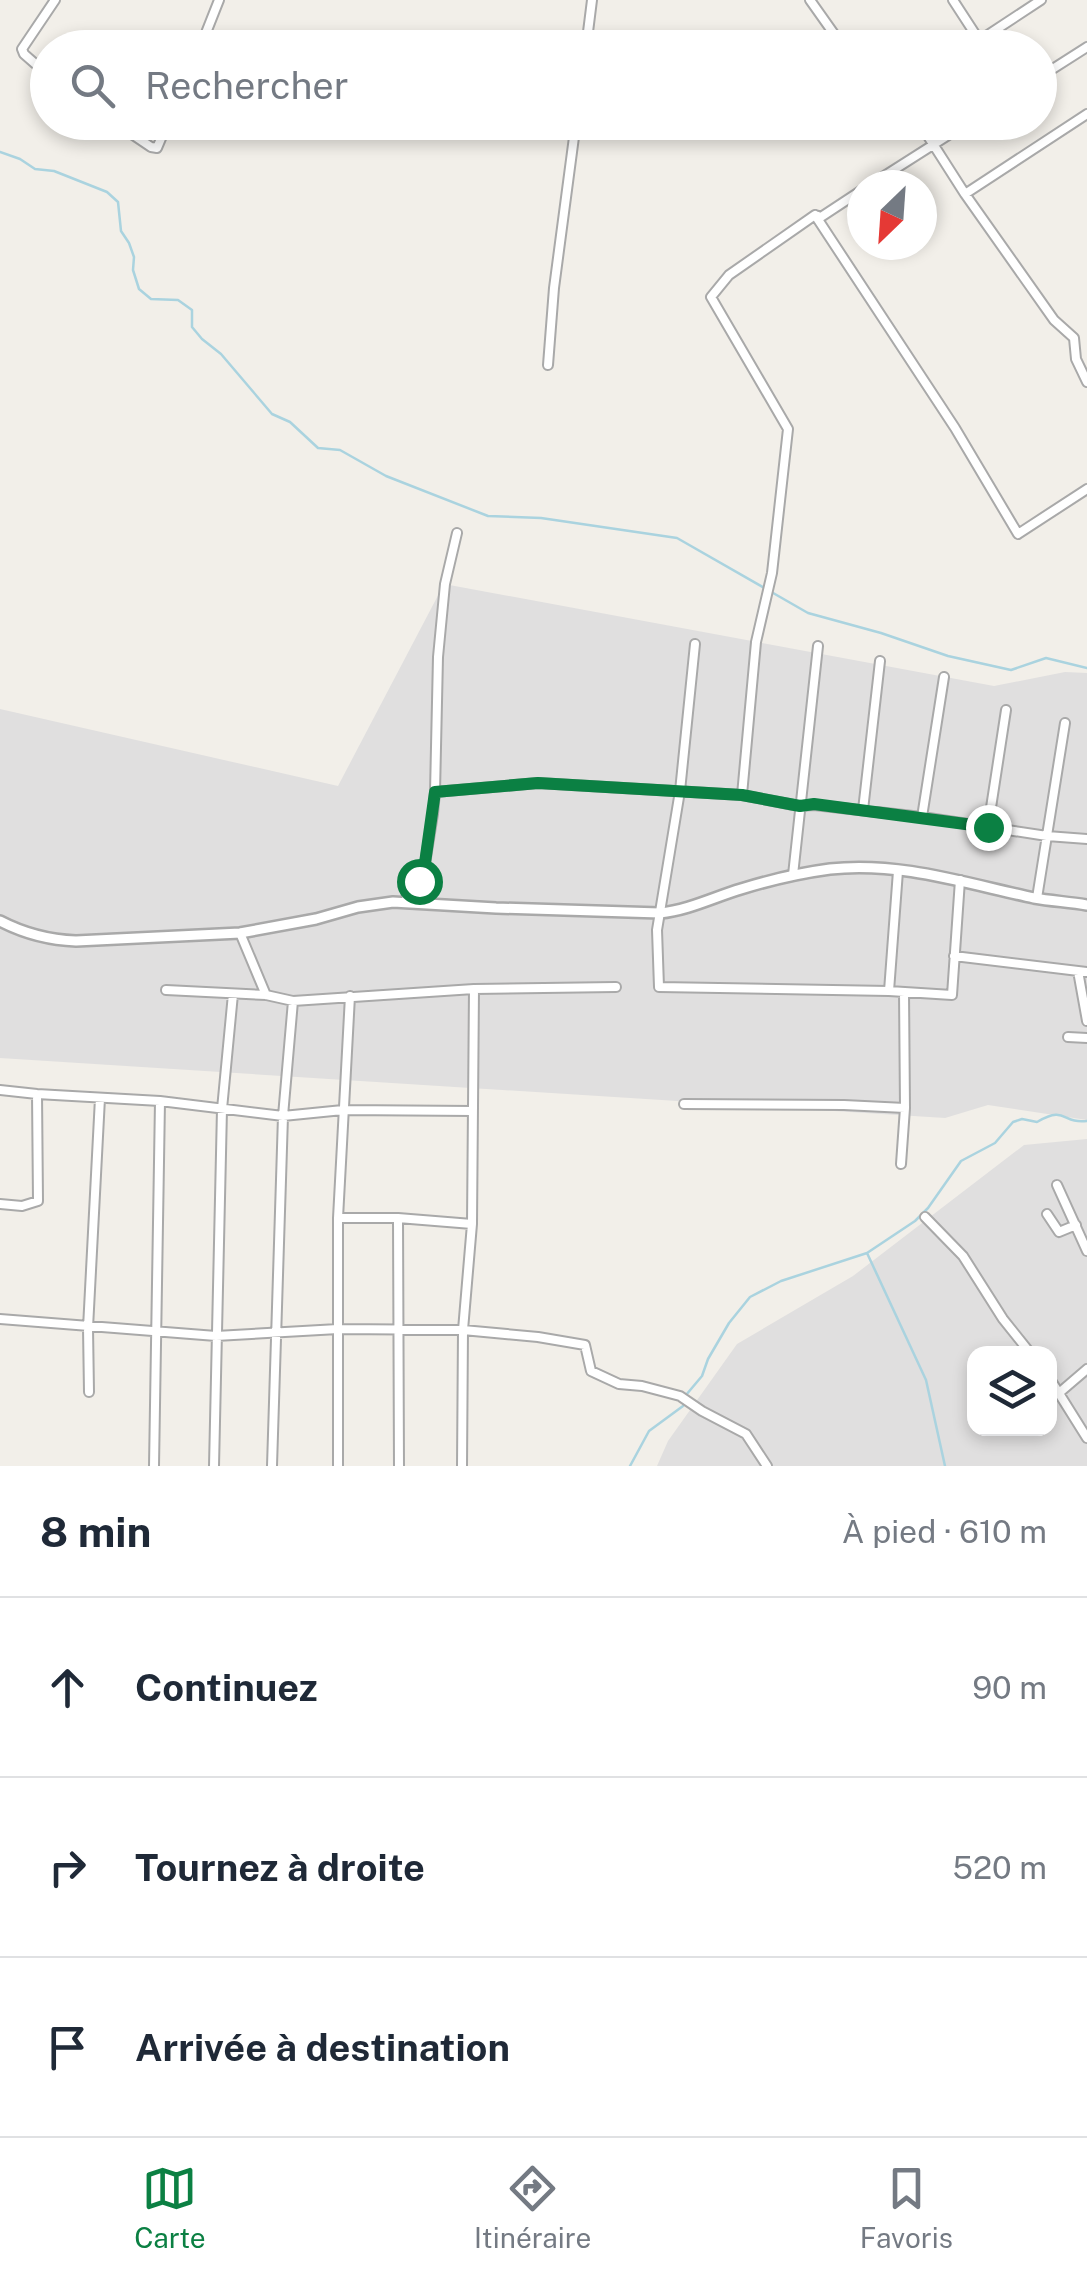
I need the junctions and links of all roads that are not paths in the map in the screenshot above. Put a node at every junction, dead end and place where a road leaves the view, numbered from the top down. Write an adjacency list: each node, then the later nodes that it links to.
1 (55, 0): 7 (street)
2 (219, 0): 8 (street)
3 (592, 0): 9 (street)
4 (810, 0): 10 (street)
5 (953, 0): 11 (street)
6 (1041, 0): 12 (street)
7 (35, 30)
8 (207, 30)
9 (588, 30)
10 (831, 30)
11 (972, 30)
12 (994, 30)
13 (30, 37): 15 (street)
14 (1087, 47): 16 (street)
15 (30, 60)
16 (1057, 66)
17 (1087, 114): 18 (street)
18 (1057, 134)
19 (141, 140): 20 (street)
20 (160, 140)
21 (574, 140): 30 (street)
22 (931, 140): 25 (street)
23 (940, 140): 25 (street)
24 (1047, 140): 27 (street)
25 (934, 144): 26 (street); 27 (street)
26 (893, 170)
27 (965, 194): 31 (street)
28 (847, 200): 29 (street)
29 (815, 215): 32 (street); 42 (street)
30 (548, 365)
31 (1087, 382)
32 (1087, 489)
33 (457, 533): 41 (street)
34 (694, 644): 40 (street)
35 (818, 646): 43 (street)
36 (880, 661): 44 (street)
37 (944, 677): 45 (street)
38 (1006, 710): 46 (street)
39 (1065, 723): 47 (street)
40 (680, 791): 41 (street); 42 (street); 55 (street)
41 (435, 792): 53 (street)
42 (742, 795): 43 (street)
43 (800, 806): 44 (street); 50 (street)
44 (862, 810): 45 (street)
45 (922, 817): 46 (street)
46 (988, 827): 47 (street)
47 (1047, 836): 48 (street); 52 (street)
48 (1087, 838)
49 (898, 871): 50 (street); 51 (street); 63 (street)
50 (793, 876): 55 (street)
51 (960, 880): 52 (street); 58 (street)
52 (1037, 898): 54 (street)
53 (406, 902): 55 (street); 57 (street)
54 (1087, 905)
55 (660, 912): 63 (street)
56 (0, 921): 57 (street)
57 (240, 934): 66 (street)
58 (954, 956): 59 (street); 64 (street)
59 (1083, 972): 69 (street)
60 (616, 988): 61 (street)
61 (474, 989): 67 (street); 80 (street)
62 (166, 990): 65 (street)
63 (889, 991): 64 (street)
64 (904, 992): 77 (street)
65 (233, 994): 66 (street); 78 (street)
66 (266, 995): 68 (street)
67 (350, 996): 68 (street); 79 (street)
68 (293, 1001): 81 (street)
69 (1087, 1021)
70 (1068, 1037): 71 (street)
71 (1087, 1038)
72 (0, 1090): 73 (street)
73 (37, 1094): 74 (street); 84 (street)
74 (100, 1098): 75 (street); 93 (street)
75 (160, 1101): 78 (street); 97 (street)
76 (684, 1104): 77 (street)
77 (905, 1108): 82 (street)
78 (222, 1110): 81 (street); 99 (street)
79 (343, 1110): 80 (street); 81 (street); 86 (street)
80 (473, 1111): 89 (street)
81 (283, 1116): 98 (street)
82 (901, 1164)
83 (1057, 1185): 90 (street)
84 (0, 1204)
85 (1047, 1214): 90 (street)
86 (338, 1218): 87 (street); 94 (street)
87 (398, 1218): 89 (street); 95 (street)
88 (925, 1218): 100 (street)
89 (472, 1224): 96 (street)
90 (1076, 1225): 91 (street)
91 (1087, 1251)
92 (0, 1319): 93 (street)
93 (88, 1328): 97 (street); 103 (street)
94 (338, 1328): 95 (street); 98 (street); 109 (street)
95 (399, 1329): 96 (street); 110 (street)
96 (463, 1330): 111 (street); 112 (street)
97 (156, 1331): 99 (street); 106 (street)
98 (277, 1332): 99 (street); 108 (street)
99 (216, 1336): 107 (street)
100 (1025, 1346)
101 (1087, 1368): 104 (street)
102 (1057, 1390): 104 (street)
103 (89, 1392)
104 (1059, 1393): 105 (street)
105 (1087, 1438)
106 (154, 1466)
107 (214, 1466)
108 (272, 1466)
109 (338, 1466)
110 (399, 1466)
111 (462, 1466)
112 (767, 1466)

